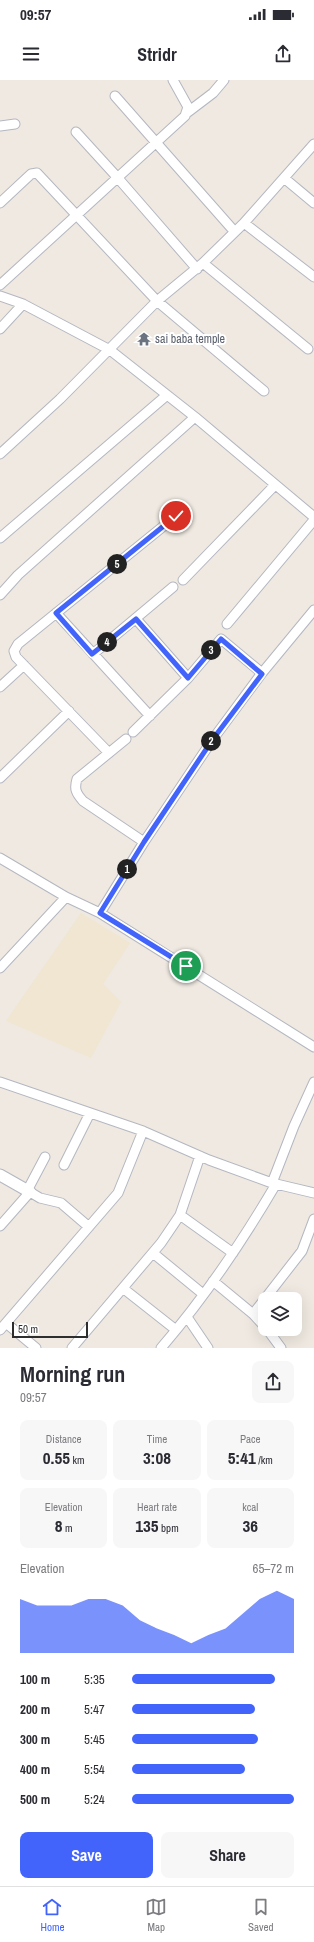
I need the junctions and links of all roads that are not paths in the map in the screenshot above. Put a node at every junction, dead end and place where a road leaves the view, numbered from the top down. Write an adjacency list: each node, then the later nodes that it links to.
1 (173, 80): 4 (street)
2 (224, 80): 4 (street)
3 (115, 96): 8 (street)
4 (188, 112): 8 (street)
5 (15, 124): 6 (street)
6 (0, 126)
7 (76, 132): 10 (street)
8 (156, 142): 10 (street); 16 (street)
9 (314, 144): 11 (street)
10 (118, 177): 14 (street); 17 (street)
11 (284, 178): 13 (street); 15 (street)
12 (0, 203): 14 (street)
13 (314, 203)
14 (76, 215): 19 (street); 21 (street)
15 (244, 223): 16 (street); 18 (street)
16 (234, 231): 17 (street)
17 (200, 266): 21 (street); 24 (street)
18 (314, 277)
19 (0, 285)
20 (0, 296): 22 (street)
21 (157, 301): 25 (street); 26 (street)
22 (23, 304): 23 (street); 25 (street)
23 (0, 330)
24 (308, 349)
25 (110, 350): 27 (street); 29 (street)
26 (264, 391)
27 (167, 395): 28 (street); 33 (street)
28 (194, 417): 30 (street); 36 (street)
29 (0, 454)
30 (275, 485): 32 (street); 34 (street)
31 (176, 516): 38 (street)
32 (314, 518): 40 (street)
33 (0, 538)
34 (184, 580)
35 (173, 587): 39 (street)
36 (0, 594)
37 (314, 610): 43 (street)
38 (56, 613): 41 (street); 42 (street)
39 (136, 619): 41 (street); 44 (street)
40 (227, 624)
41 (92, 654): 47 (street)
42 (24, 665): 45 (street); 46 (street)
43 (262, 674): 44 (street); 52 (street)
44 (188, 678): 47 (street)
45 (0, 687)
46 (68, 711): 50 (street); 51 (street)
47 (150, 716): 48 (street)
48 (133, 732)
49 (126, 739): 50 (street)
50 (109, 753): 52 (street)
51 (0, 778)
52 (144, 842): 55 (street)
53 (0, 858): 54 (street)
54 (66, 897): 55 (street); 56 (street)
55 (100, 913): 57 (street)
56 (0, 968)
57 (314, 1047)
58 (0, 1082): 60 (street)
59 (314, 1082): 66 (street)
60 (90, 1113): 61 (street); 64 (street)
61 (143, 1131): 62 (street); 72 (street)
62 (200, 1156): 66 (street); 69 (street)
63 (45, 1157): 67 (street)
64 (64, 1165)
65 (0, 1175): 67 (street)
66 (274, 1183): 68 (street); 74 (street)
67 (29, 1192): 71 (street); 72 (street)
68 (314, 1193)
69 (180, 1215): 73 (street); 74 (street)
70 (314, 1219): 78 (street)
71 (0, 1226)
72 (89, 1227): 81 (street)
73 (153, 1253): 76 (street); 77 (street)
74 (233, 1253): 75 (street)
75 (213, 1281): 77 (street); 78 (street)
76 (124, 1289): 82 (street); 85 (street)
77 (203, 1294): 79 (street)
78 (253, 1314): 80 (street)
79 (187, 1317): 82 (street); 87 (street)
80 (258, 1319)
81 (3, 1327): 84 (street)
82 (176, 1330): 86 (street)
83 (272, 1336): 88 (street)
84 (36, 1348)
85 (72, 1348)
86 (162, 1348)
87 (208, 1348)
88 (281, 1348)

